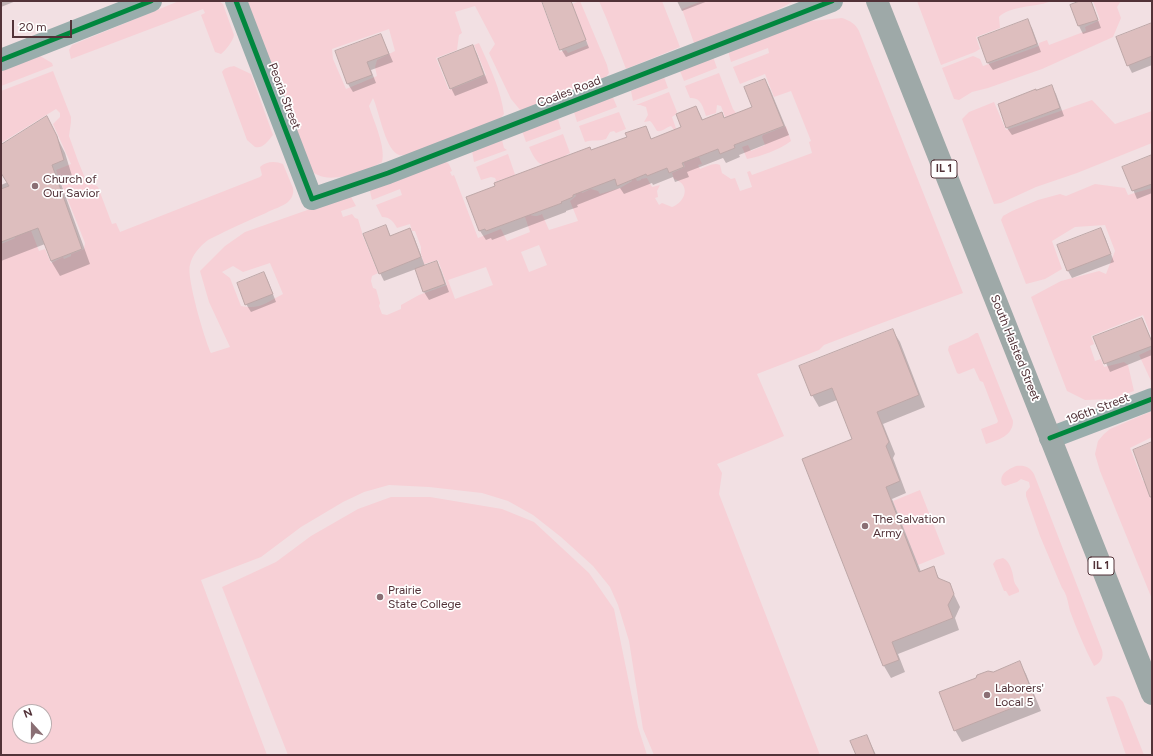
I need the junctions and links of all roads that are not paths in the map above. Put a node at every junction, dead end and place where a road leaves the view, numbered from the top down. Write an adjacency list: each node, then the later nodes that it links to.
1 (151, 1): 5 (street)
2 (236, 1): 6 (street, Peoria Street)
3 (832, 1): 6 (street, Coales Road)
4 (877, 1): 8 (main road, South Halsted Street / IL 1)
5 (1, 60)
6 (312, 199)
7 (1152, 399): 8 (street, 196th Street)
8 (1050, 438): 9 (main road, South Halsted Street / IL 1)
9 (1152, 694)

